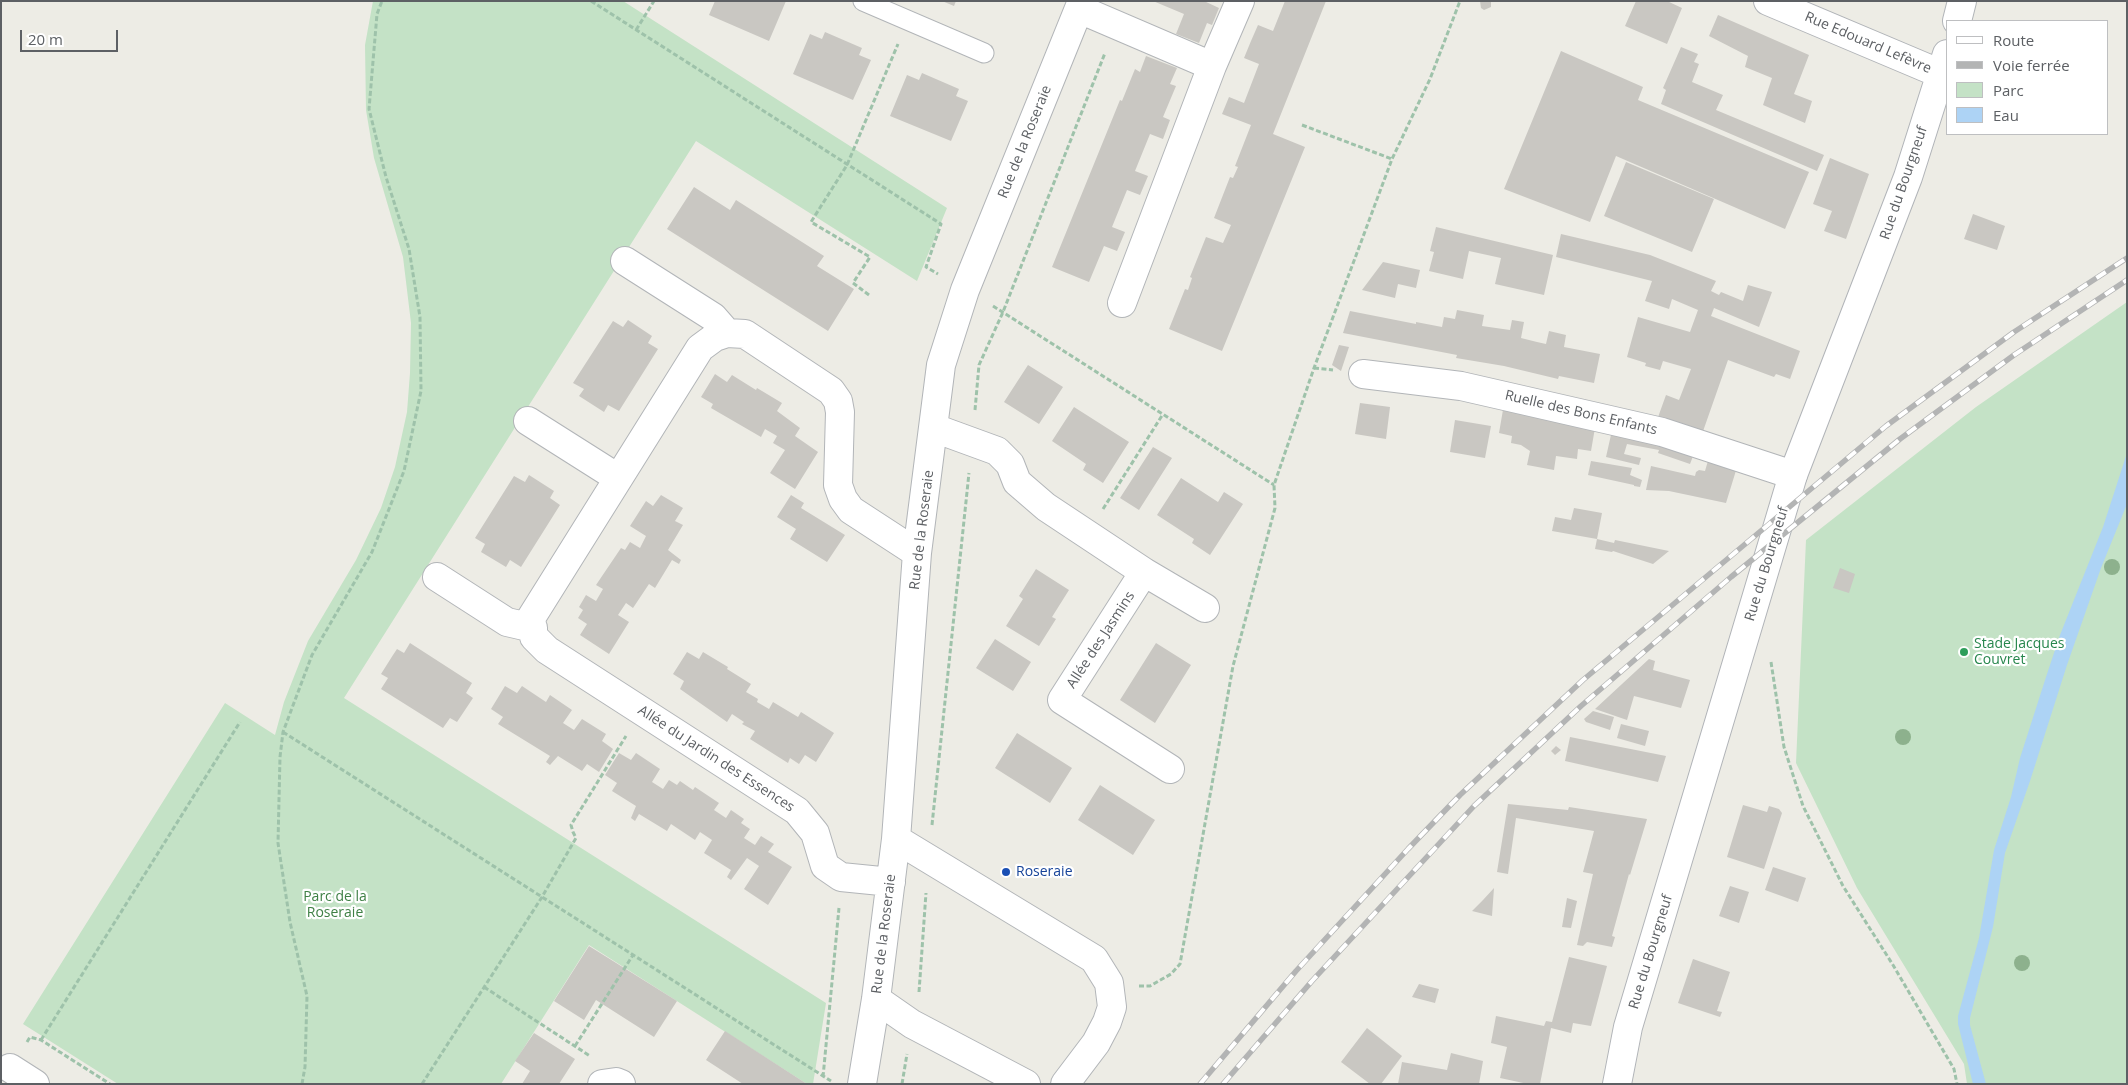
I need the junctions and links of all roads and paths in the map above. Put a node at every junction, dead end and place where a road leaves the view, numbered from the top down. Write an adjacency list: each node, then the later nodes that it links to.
1 (382, 1): 43 (path)
2 (591, 1): 13 (path)
3 (654, 1): 13 (path)
4 (863, 1): 10 (lane)
5 (1240, 1): 16 (street)
6 (1460, 1): 18 (path)
7 (1768, 1): 15 (street, Rue Edouard Lefèvre)
8 (1962, 1): 11 (street)
9 (1080, 5): 12 (street); 21 (street, Rue de la Roseraie)
10 (908, 20): 14 (lane); 19 (path)
11 (1956, 20)
12 (1116, 25): 16 (street); 24 (path)
13 (636, 30): 19 (path)
14 (984, 53)
15 (1944, 64): 31 (street, Rue du Bourgneuf)
16 (1212, 66): 23 (street)
17 (1302, 125): 18 (path)
18 (1392, 159): 33 (path)
19 (847, 164): 21 (path); 22 (path)
20 (625, 262): 25 (street)
21 (965, 290): 29 (street, Rue de la Roseraie)
22 (869, 295)
23 (1122, 303)
24 (1003, 312): 27 (path); 30 (path)
25 (727, 333): 32 (street); 35 (street)
26 (1363, 374): 31 (street, Ruelle des Bons Enfants)
27 (1163, 414): 33 (path); 34 (path)
28 (528, 421): 32 (street)
29 (934, 428): 30 (street); 35 (street, Rue de la Roseraie)
30 (972, 444): 34 (street); 46 (path)
31 (1793, 475): 68 (street, Rue du Bourgneuf)
32 (618, 478): 39 (street)
33 (1274, 485): 51 (path)
34 (1087, 534): 36 (street)
35 (917, 552): 45 (street, Rue de la Roseraie)
36 (1144, 572): 38 (street); 44 (street, Allée des Jasmins)
37 (437, 577): 39 (street)
38 (1205, 608)
39 (533, 628): 41 (street, Allée du Jardin des Essences)
40 (1770, 655): 69 (path)
41 (641, 710): 47 (street, Allée du Jardin des Essences); 49 (path)
42 (240, 722): 56 (path)
43 (283, 732): 49 (path); 62 (path)
44 (1170, 769)
45 (896, 839): 46 (street); 48 (street, Rue de la Roseraie)
46 (928, 859): 51 (street); 54 (path)
47 (841, 877): 48 (street); 50 (path)
48 (891, 882): 53 (street, Rue de la Roseraie)
49 (542, 897): 50 (path); 52 (path)
50 (633, 955): 57 (path)
51 (1110, 983): 67 (street)
52 (484, 987): 57 (path); 63 (path)
53 (876, 999): 54 (street); 64 (street, Rue de la Roseraie)
54 (912, 1024): 65 (path); 66 (street)
55 (30, 1037): 56 (path)
56 (41, 1040): 61 (path)
57 (575, 1046): 59 (path)
58 (10, 1068): 60 (street)
59 (609, 1083)
60 (35, 1084)
61 (110, 1084)
62 (302, 1084)
63 (422, 1084)
64 (862, 1084)
65 (902, 1084)
66 (1026, 1084)
67 (1064, 1084)
68 (1617, 1084)
69 (1957, 1084)

